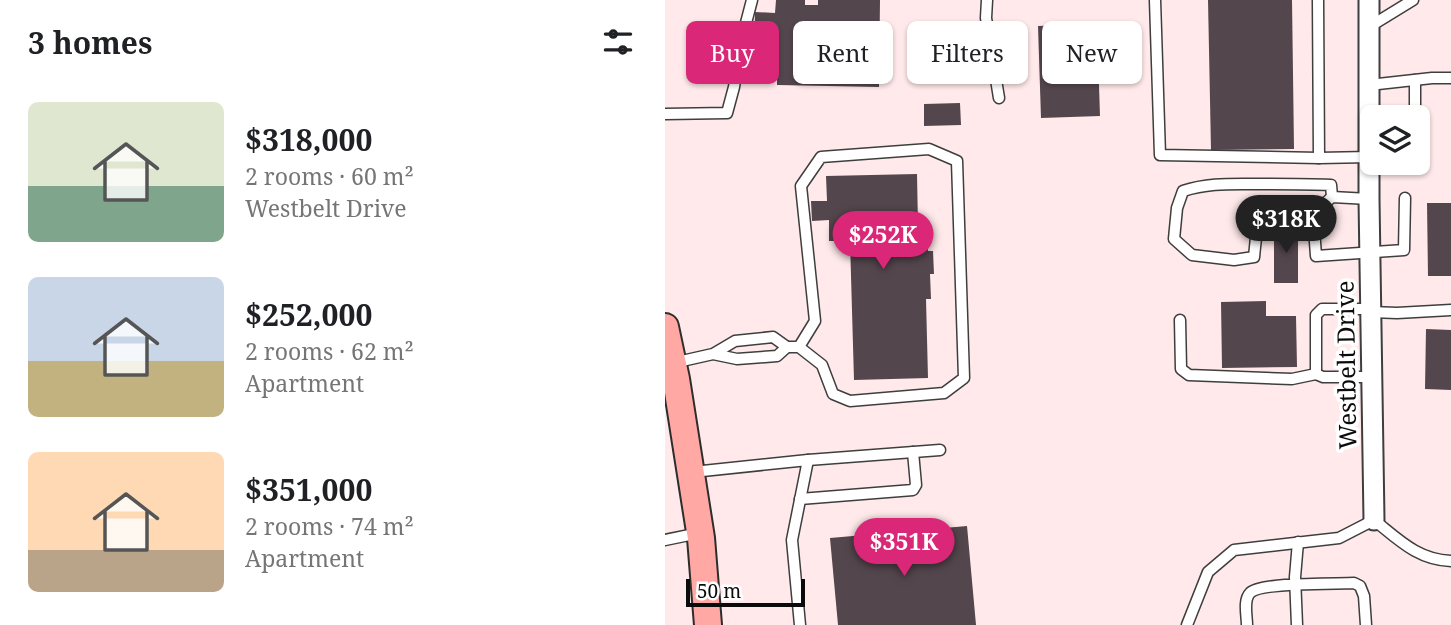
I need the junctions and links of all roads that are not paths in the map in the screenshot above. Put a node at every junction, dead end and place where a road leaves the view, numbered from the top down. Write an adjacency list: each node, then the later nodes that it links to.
1 (752, 0): 14 (lane)
2 (987, 0): 11 (lane)
3 (1155, 0): 16 (lane)
4 (1318, 0): 16 (lane)
5 (1369, 0): 7 (street, Westbelt Drive)
6 (1413, 0): 7 (lane)
7 (1369, 27): 10 (street, Westbelt Drive)
8 (1451, 78): 9 (lane)
9 (1415, 80): 10 (lane); 13 (lane)
10 (1369, 85): 12 (street, Westbelt Drive)
11 (999, 98)
12 (1369, 105)
13 (1415, 105)
14 (665, 114)
15 (1360, 157): 16 (lane)
16 (1319, 158)
17 (1370, 175): 20 (street, Westbelt Drive)
18 (1332, 197): 20 (lane); 21 (lane); 21 (lane)
19 (1405, 198): 22 (lane)
20 (1369, 199): 22 (street, Westbelt Drive)
21 (1313, 214): 22 (lane)
22 (1370, 251): 23 (street, Westbelt Drive)
23 (1371, 310): 24 (lane); 30 (lane); 32 (street, Westbelt Drive)
24 (1451, 310)
25 (1180, 320): 30 (lane)
26 (665, 327): 31 (street)
27 (787, 347): 28 (lane); 29 (lane); 29 (lane)
28 (799, 347): 28 (lane)
29 (713, 355): 31 (lane)
30 (1316, 374): 32 (lane)
31 (671, 376): 36 (street)
32 (1371, 377): 38 (street, Westbelt Drive)
33 (940, 450): 34 (lane)
34 (913, 452): 35 (lane); 37 (lane)
35 (809, 460): 36 (lane); 37 (lane)
36 (691, 472): 39 (street)
37 (800, 499): 45 (lane)
38 (1374, 520): 41 (lane); 42 (lane)
39 (700, 533): 40 (lane); 44 (street)
40 (665, 540)
41 (1298, 542): 43 (lane); 46 (lane)
42 (1451, 561)
43 (1296, 585): 47 (lane); 48 (lane); 49 (lane)
44 (708, 625)
45 (800, 625)
46 (1187, 625)
47 (1247, 625)
48 (1297, 625)
49 (1366, 625)

